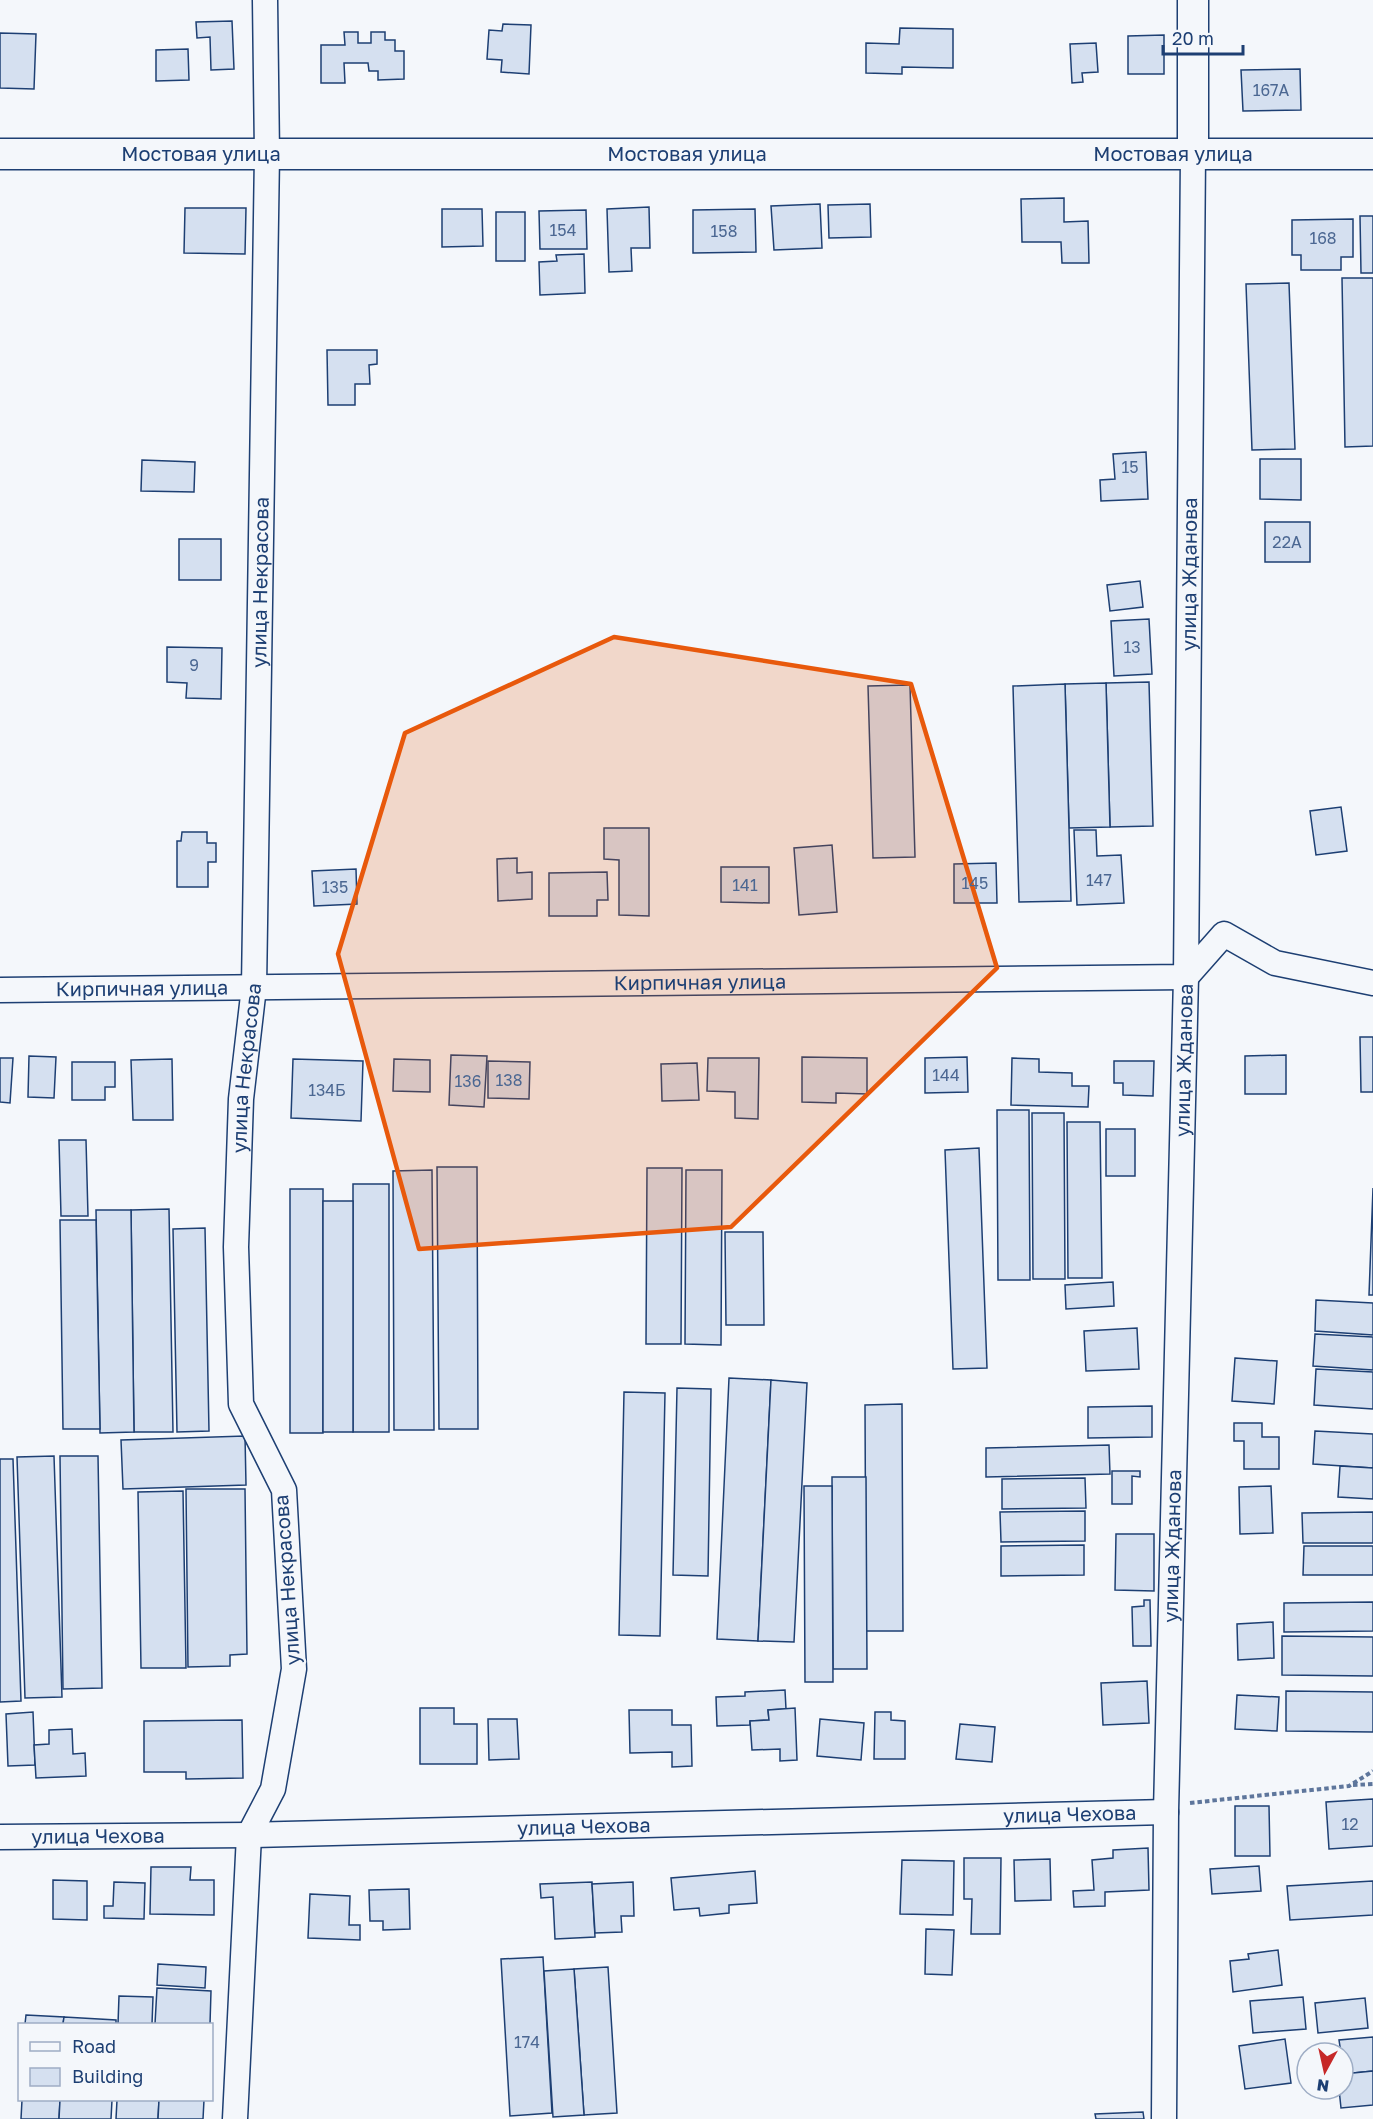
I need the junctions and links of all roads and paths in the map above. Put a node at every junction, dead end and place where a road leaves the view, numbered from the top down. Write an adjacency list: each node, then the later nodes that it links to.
1 (265, 0): 4 (street, улица Некрасова)
2 (1193, 0): 5 (street, улица Жданова)
3 (0, 154): 4 (street, Мостовая улица)
4 (267, 154): 5 (street, Мостовая улица); 9 (street, улица Некрасова)
5 (1192, 154): 6 (street, Мостовая улица); 7 (street, улица Жданова)
6 (1373, 154)
7 (1186, 977): 8 (street); 9 (street, Кирпичная улица); 14 (street, улица Жданова)
8 (1373, 983)
9 (254, 987): 10 (street, Кирпичная улица); 15 (street, улица Некрасова)
10 (0, 990)
11 (1373, 1771): 13 (path)
12 (1373, 1784): 13 (path)
13 (1349, 1786): 14 (path)
14 (1166, 1809): 15 (street, улица Чехова); 18 (street, улица Жданова)
15 (249, 1835): 16 (street, улица Чехова); 17 (street, улица Некрасова)
16 (0, 1837)
17 (235, 2119)
18 (1164, 2119)

